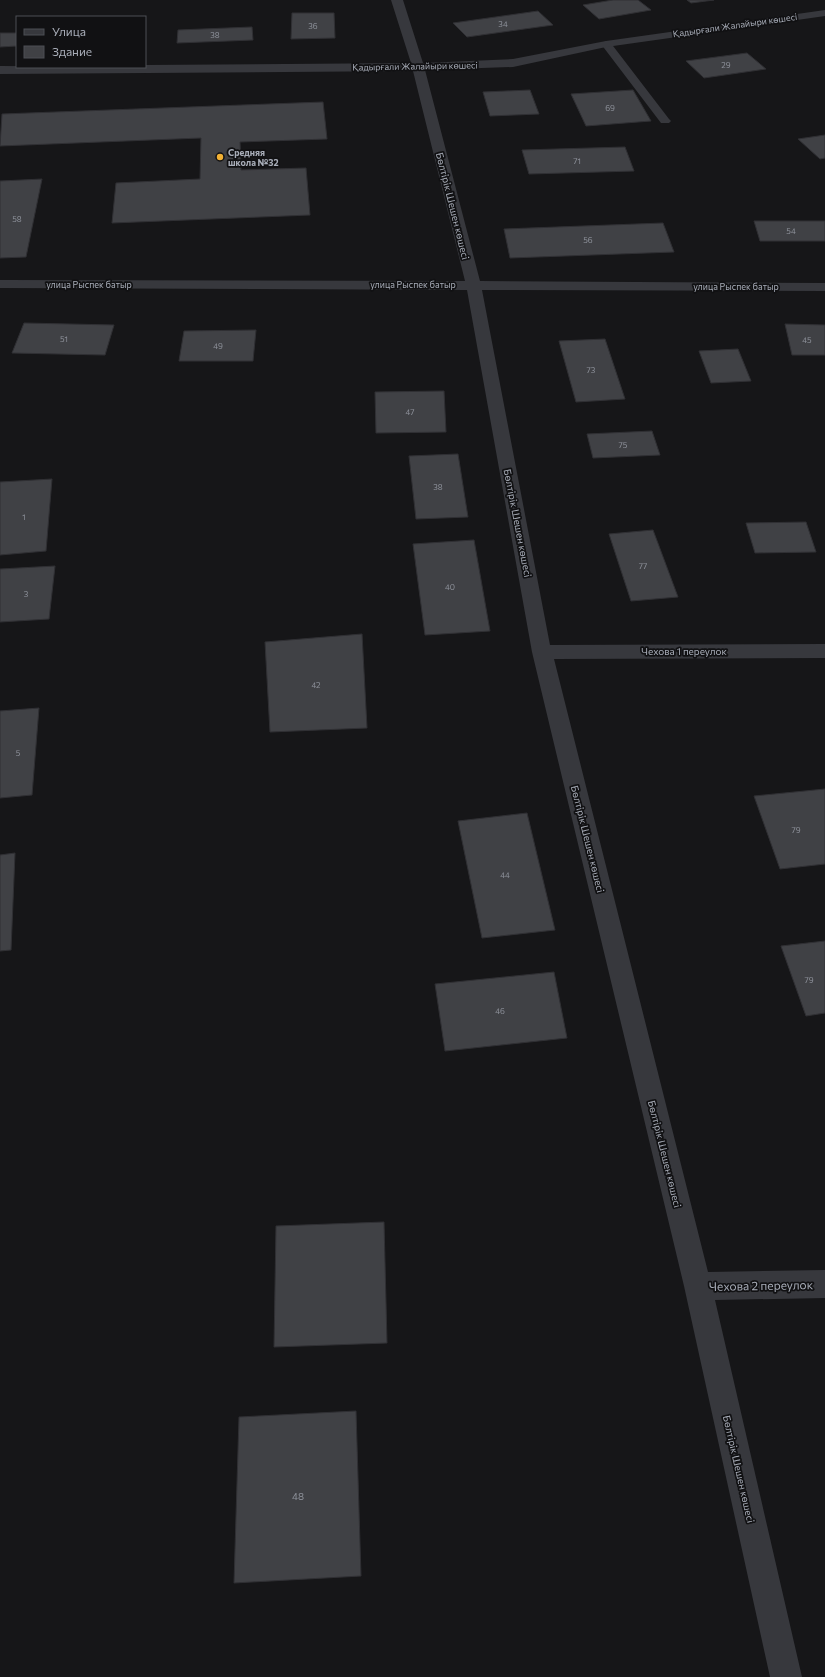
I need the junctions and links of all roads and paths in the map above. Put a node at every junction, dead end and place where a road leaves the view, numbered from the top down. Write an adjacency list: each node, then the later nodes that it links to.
1 (398, 0): 4 (street, Бөлтірік Шешен көшесі)
2 (825, 13): 3 (street, Қадырғали Жалайыри көшесі)
3 (606, 44): 4 (street, Қадырғали Жалайыри көшесі); 6 (lane)
4 (418, 67): 5 (street, Қадырғали Жалайыри көшесі); 8 (street, Бөлтірік Шешен көшесі)
5 (0, 70)
6 (665, 121)
7 (0, 284): 8 (street, улица Рыспек батыр)
8 (473, 284): 9 (street, улица Рыспек батыр); 11 (street, Бөлтірік Шешен көшесі)
9 (825, 287)
10 (825, 651): 11 (street, Чехова 1 переулок)
11 (542, 652): 13 (street, Бөлтірік Шешен көшесі)
12 (825, 1284): 13 (street, Чехова 2 переулок)
13 (698, 1286): 14 (street, Бөлтірік Шешен көшесі)
14 (786, 1677)

